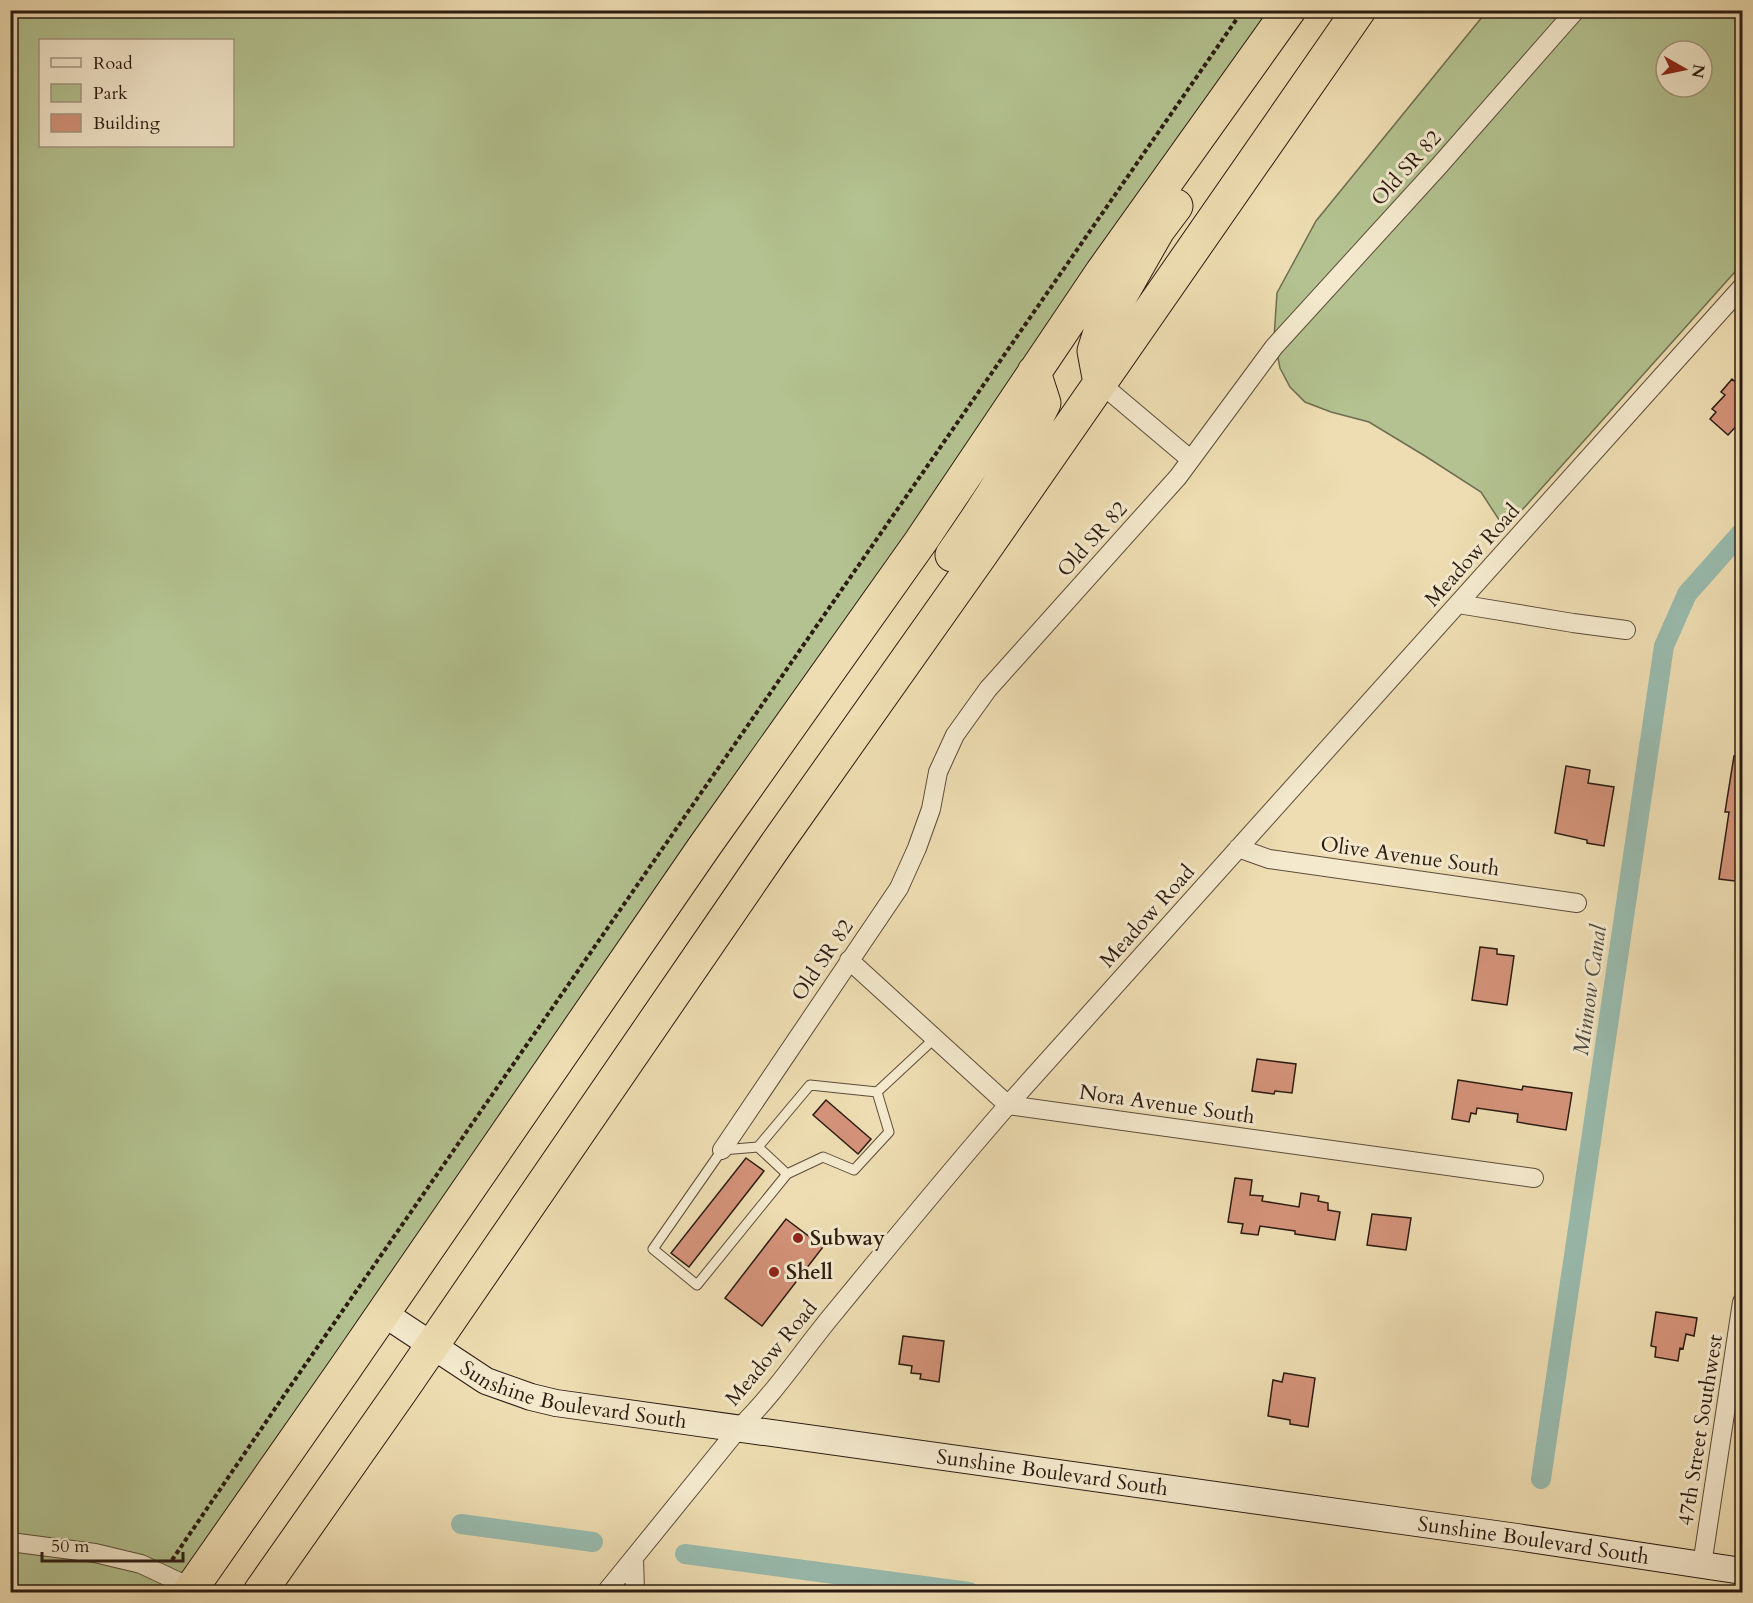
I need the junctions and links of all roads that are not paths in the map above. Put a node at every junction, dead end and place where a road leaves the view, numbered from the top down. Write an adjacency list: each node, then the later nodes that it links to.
1 (1289, 10): 6 (highway)
2 (1313, 10): 7 (highway)
3 (1359, 10): 7 (highway)
4 (1576, 10): 8 (street, Old SR 82)
5 (1743, 287): 9 (street, Meadow Road)
6 (1034, 372): 11 (highway); 23 (highway)
7 (1100, 383): 8 (street); 11 (highway)
8 (1190, 459): 14 (street, Old SR 82)
9 (1458, 604): 10 (street); 12 (street, Meadow Road)
10 (1626, 630)
11 (855, 733): 24 (highway)
12 (1238, 848): 13 (street, Olive Avenue South); 17 (street, Meadow Road)
13 (1577, 903)
14 (849, 960): 15 (street); 19 (street, Old SR 82)
15 (934, 1038): 16 (lane); 17 (street)
16 (878, 1092): 18 (lane); 20 (lane)
17 (1008, 1105): 21 (street, Nora Avenue South); 25 (street, Meadow Road)
18 (758, 1147): 19 (lane); 20 (lane)
19 (722, 1150): 20 (lane)
20 (787, 1174)
21 (1534, 1178)
22 (1743, 1302): 28 (street, 47th Street Southwest)
23 (383, 1313): 24 (street, Sunshine Boulevard South); 30 (highway)
24 (432, 1346): 25 (street, Sunshine Boulevard South); 31 (highway)
25 (739, 1428): 27 (street, Meadow Road); 28 (street, Sunshine Boulevard South)
26 (10, 1542): 30 (street)
27 (634, 1558): 32 (street, Meadow Road); 33 (street)
28 (1702, 1565): 29 (street, Sunshine Boulevard South)
29 (1743, 1571)
30 (191, 1591)
31 (260, 1593)
32 (606, 1593)
33 (635, 1593)

